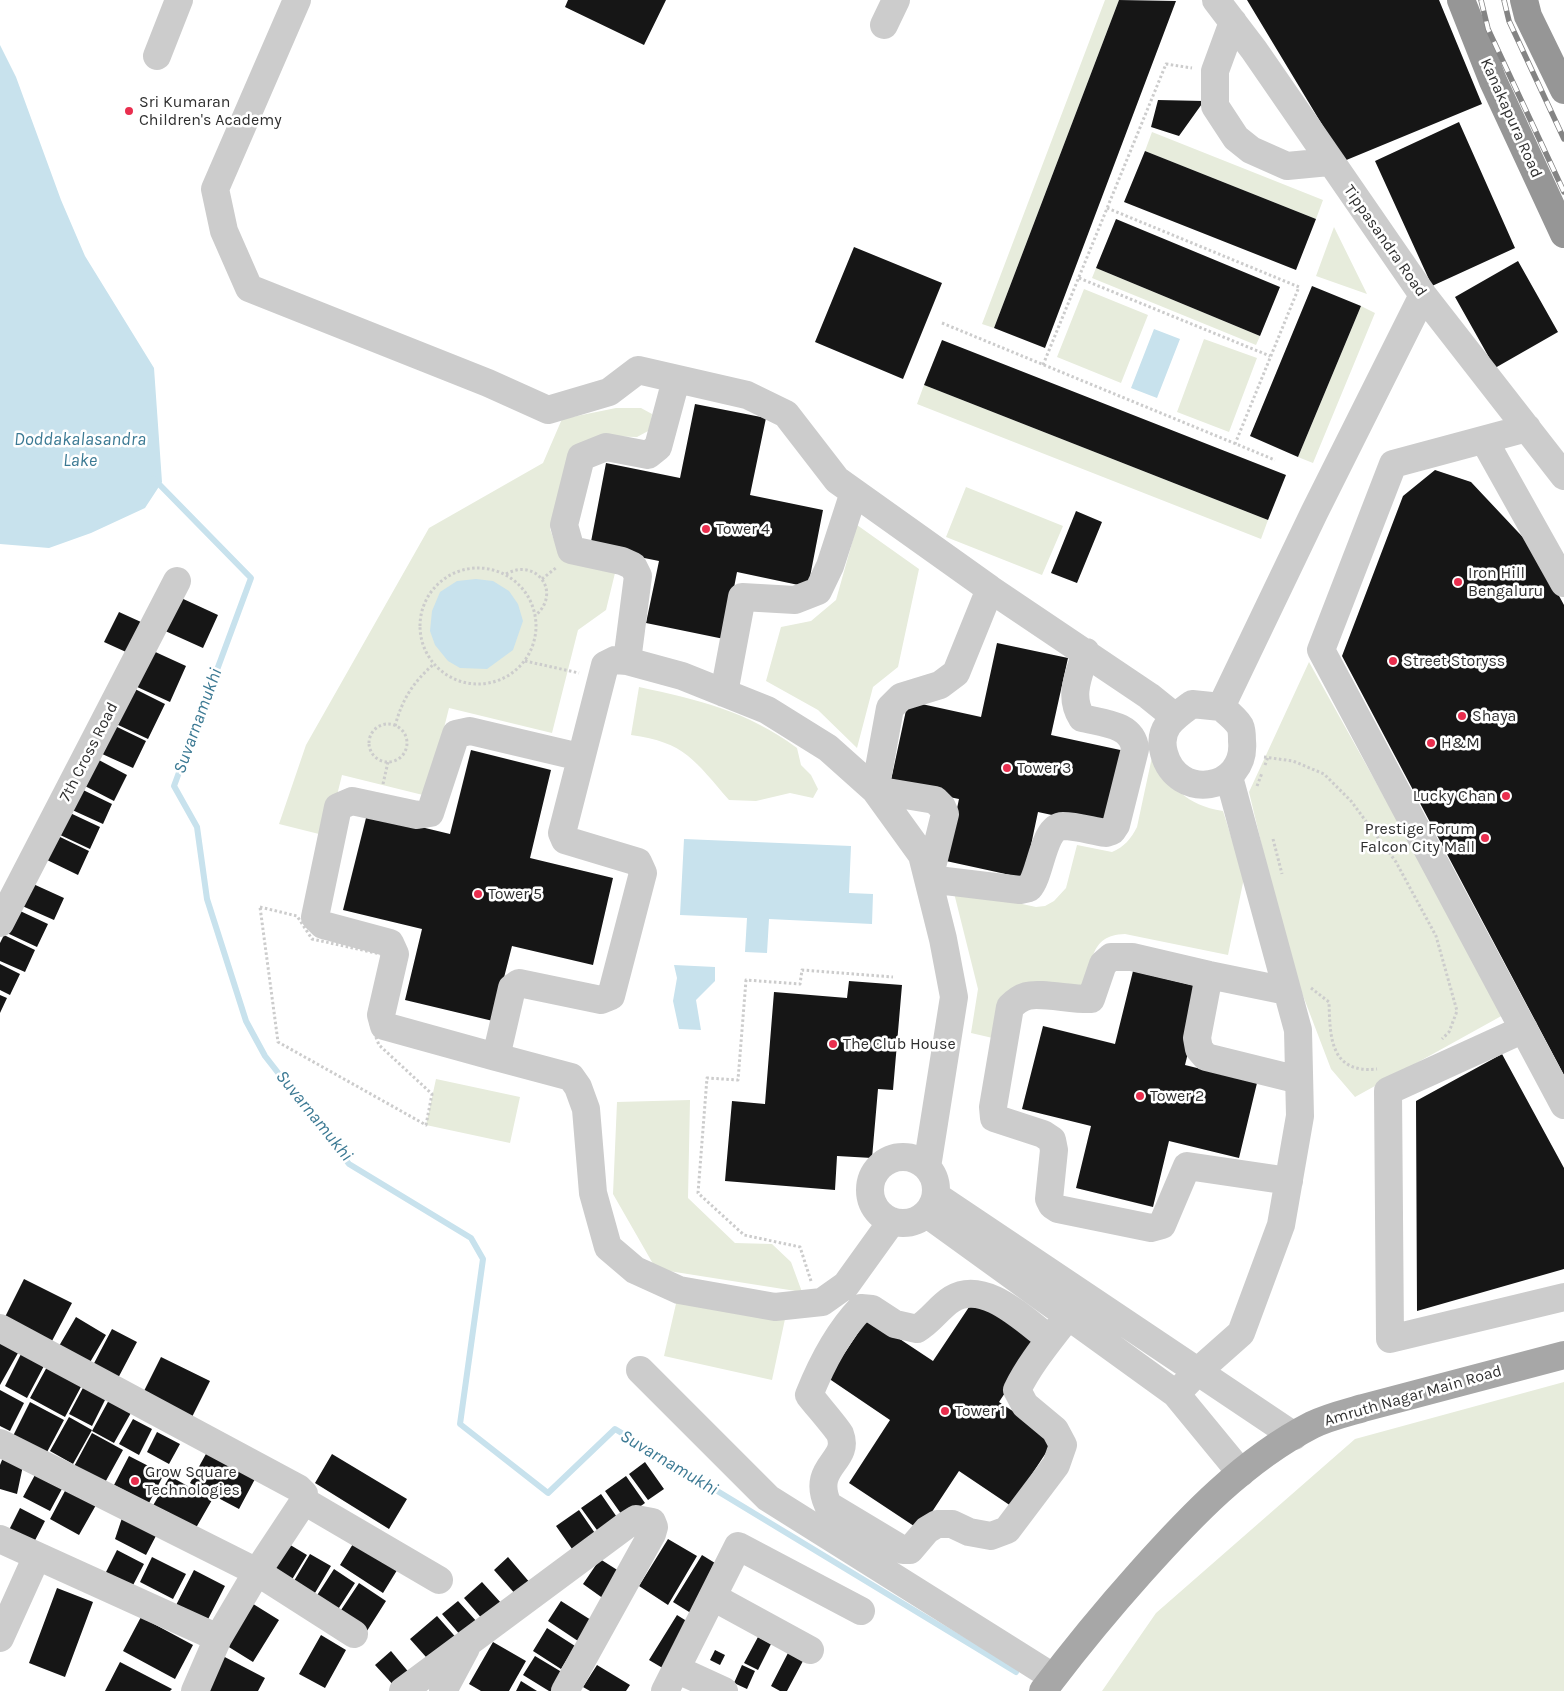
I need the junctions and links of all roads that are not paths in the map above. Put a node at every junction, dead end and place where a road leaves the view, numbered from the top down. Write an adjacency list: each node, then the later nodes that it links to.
1 (179, 0): 9 (street)
2 (297, 0): 14 (street)
3 (896, 0): 8 (street)
4 (1216, 0): 7 (street, Tippasandra Road)
5 (1460, 0): 12 (highway, Kanakapura Road)
6 (1524, 0): 10 (highway)
7 (1233, 22): 11 (street, Tippasandra Road); 11 (street)
8 (884, 25)
9 (157, 56)
10 (1563, 83)
11 (1330, 162): 13 (street, Tippasandra Road)
12 (1564, 234)
13 (1423, 295): 15 (street, Tippasandra Road); 25 (street)
14 (676, 380): 18 (street); 23 (street)
15 (1527, 428): 16 (street); 17 (street, Tippasandra Road)
16 (1484, 440): 20 (street); 34 (street)
17 (1564, 476)
18 (854, 492): 21 (street); 24 (street)
19 (177, 581): 31 (street, 7th Cross Road)
20 (1564, 583)
21 (990, 589): 22 (street); 29 (street)
22 (1086, 652): 26 (street); 30 (street)
23 (627, 661): 24 (street); 27 (street)
24 (724, 693): 29 (street)
25 (1221, 707): 26 (street); 28 (street)
26 (1174, 717): 28 (street)
27 (580, 757): 35 (street); 35 (street)
28 (1229, 777): 33 (street)
29 (876, 790): 30 (street); 30 (street)
30 (929, 879): 38 (street)
31 (0, 924)
32 (1209, 976): 33 (street); 36 (street); 39 (street)
33 (1297, 988): 36 (street)
34 (1524, 1029): 37 (street); 42 (street)
35 (496, 1057): 43 (street)
36 (1299, 1080): 39 (street)
37 (1564, 1105)
38 (928, 1166): 40 (street); 41 (street)
39 (1288, 1181): 51 (street)
40 (932, 1205): 41 (street); 44 (street); 51 (street)
41 (892, 1221): 43 (street)
42 (1564, 1297)
43 (822, 1300): 45 (street)
44 (1068, 1316): 47 (street); 52 (street)
45 (851, 1318): 47 (street); 47 (street)
46 (0, 1328): 56 (street)
47 (1050, 1339)
48 (1564, 1355): 53 (main road, Amruth Nagar Main Road)
49 (1564, 1367): 69 (main road, Amruth Nagar Main Road)
50 (640, 1370): 69 (street)
51 (1197, 1372): 52 (street); 53 (street)
52 (1176, 1394): 55 (street)
53 (1294, 1436): 55 (main road, Amruth Nagar Main Road)
54 (0, 1443): 59 (street)
55 (1241, 1473): 69 (main road, Amruth Nagar Main Road)
56 (304, 1501): 59 (street); 60 (street)
57 (0, 1540): 58 (street)
58 (37, 1556): 64 (street); 65 (street)
59 (257, 1572): 63 (street); 65 (street)
60 (439, 1580)
61 (713, 1597): 62 (street); 67 (street); 68 (street)
62 (861, 1611)
63 (354, 1634)
64 (0, 1638)
65 (218, 1638): 70 (street)
66 (469, 1642): 71 (street); 72 (street); 73 (street)
67 (810, 1650)
68 (671, 1680): 74 (street)
69 (1051, 1686)
70 (195, 1691)
71 (403, 1691)
72 (443, 1691)
73 (565, 1691)
74 (724, 1691)

